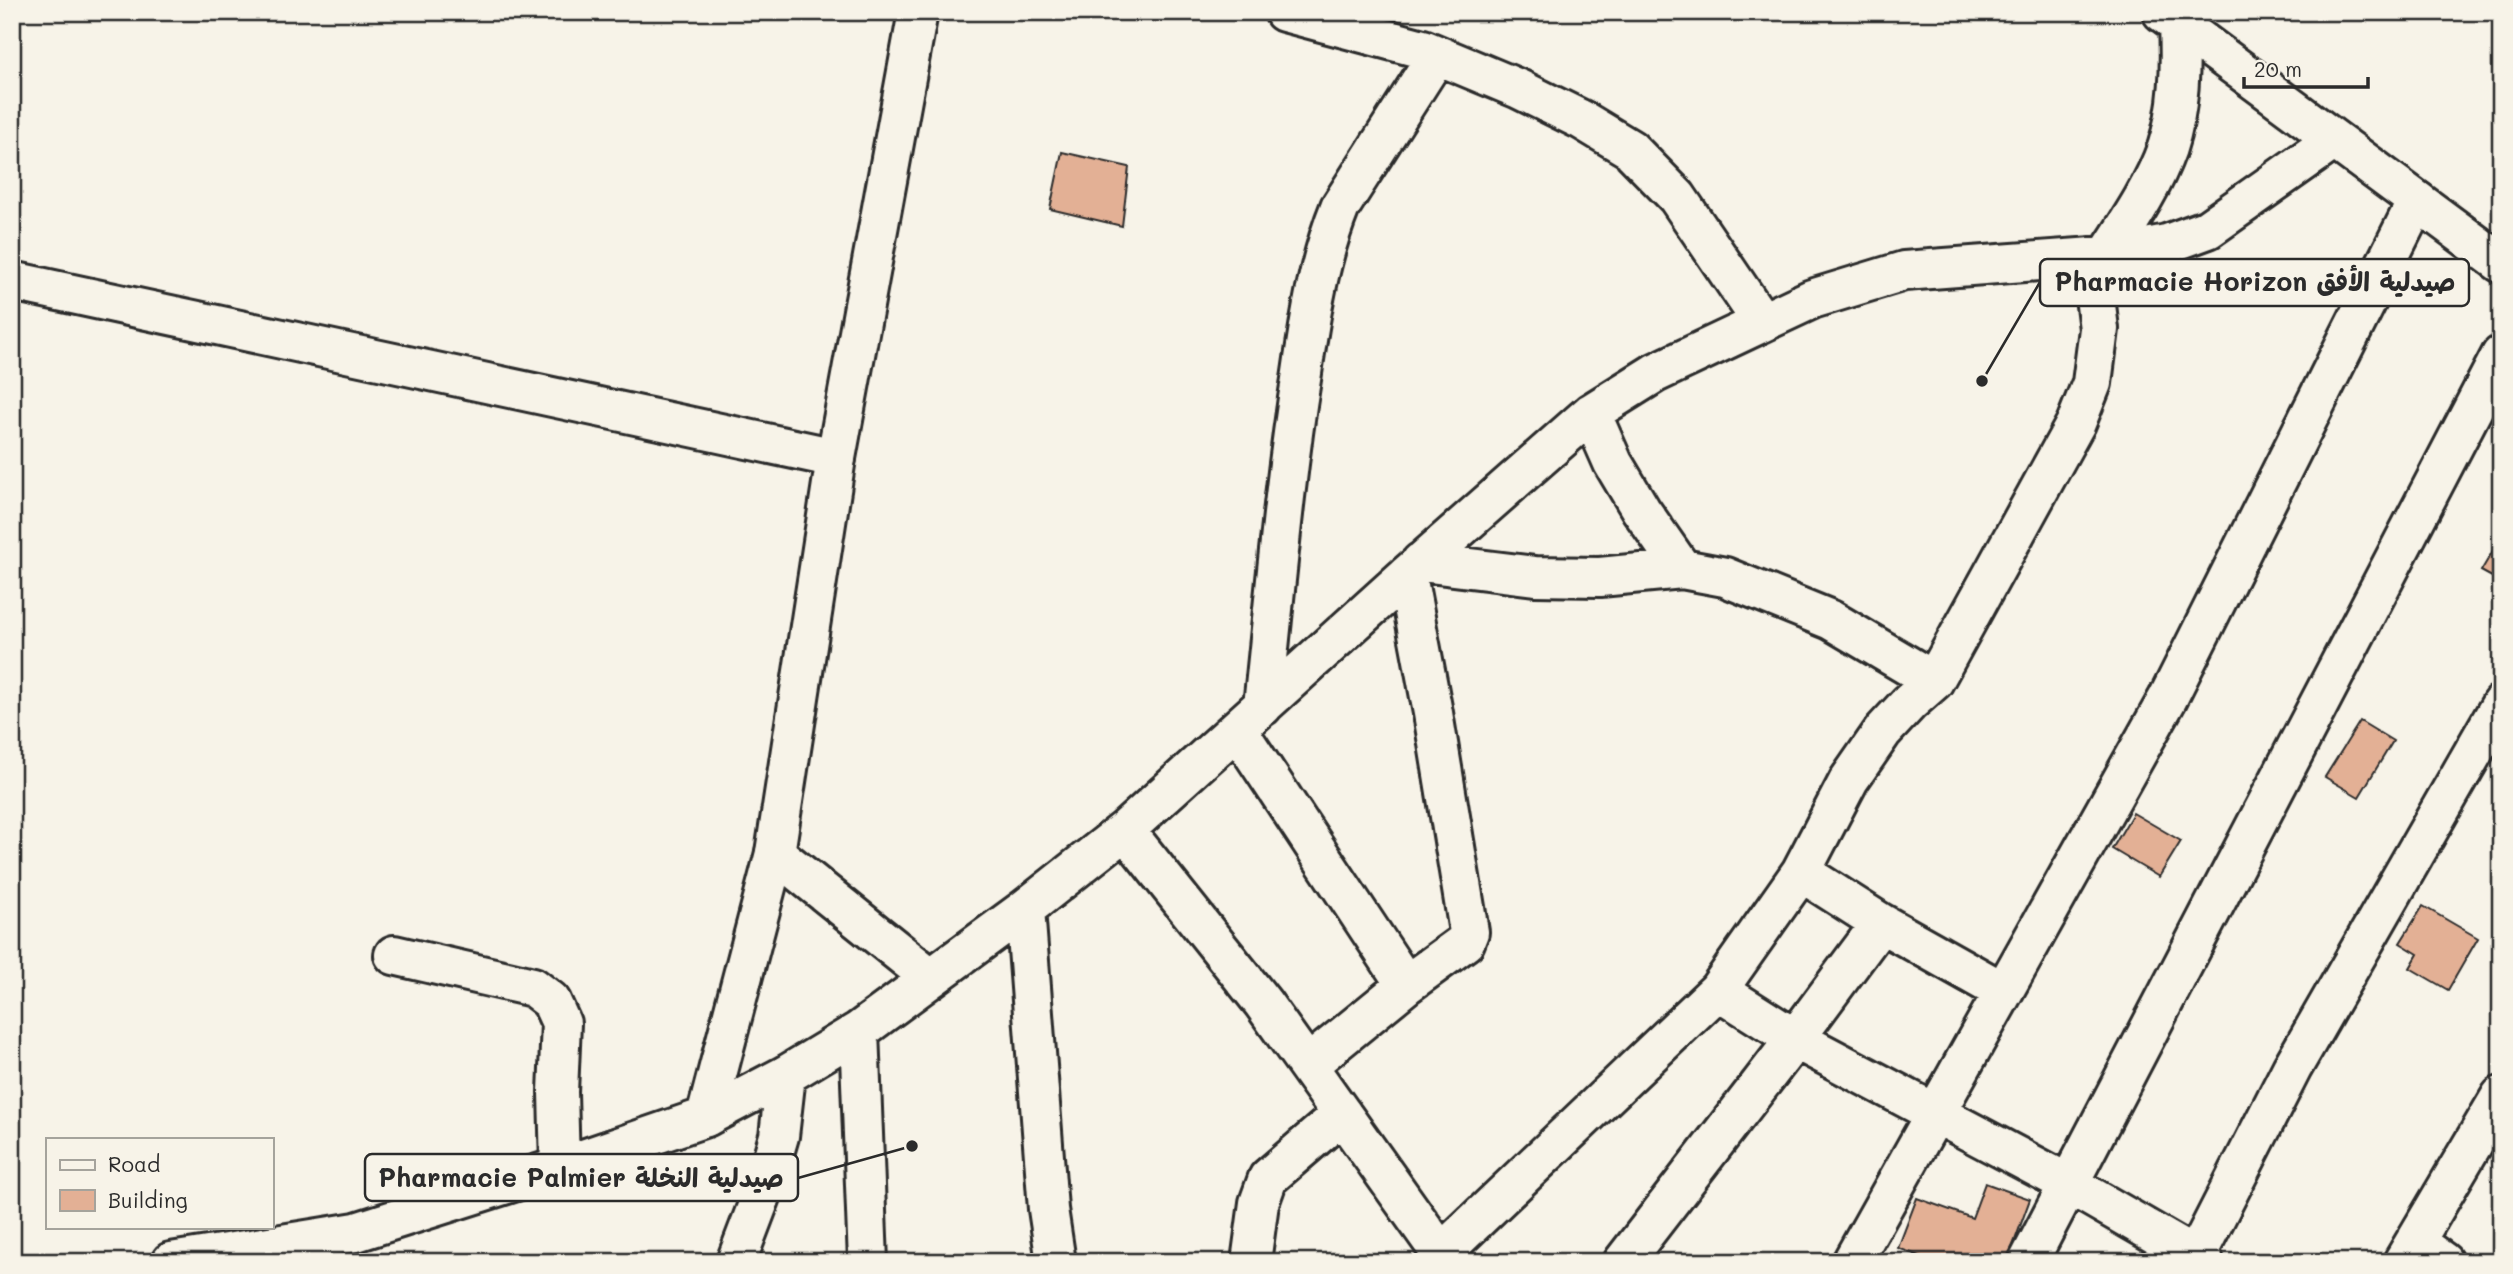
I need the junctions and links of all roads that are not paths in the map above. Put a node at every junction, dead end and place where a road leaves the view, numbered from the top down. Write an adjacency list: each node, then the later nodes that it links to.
1 (918, 12): 13 (street)
2 (1284, 12): 4 (street)
3 (2170, 19): 5 (street); 7 (street)
4 (1437, 55): 10 (street); 18 (street)
5 (2334, 140): 6 (street); 7 (street)
6 (2417, 201): 8 (street); 28 (street)
7 (2099, 257): 10 (street); 16 (street)
8 (2501, 263)
9 (12, 281): 13 (street)
10 (1762, 323): 12 (street)
11 (2501, 355): 38 (street)
12 (1591, 413): 14 (street); 15 (street)
13 (836, 458): 20 (street)
14 (1414, 568): 15 (street); 18 (street); 26 (street)
15 (1682, 569): 16 (street)
16 (1934, 681): 21 (street)
17 (2501, 704): 41 (street)
18 (1250, 717): 19 (street); 26 (street)
19 (1125, 830): 22 (street); 31 (street)
20 (775, 853): 25 (street); 36 (street)
21 (1801, 872): 23 (street); 27 (street)
22 (1025, 909): 25 (street); 45 (street)
23 (1881, 923): 28 (street); 30 (street)
24 (394, 955): 37 (street)
25 (931, 978): 29 (street)
26 (1406, 985): 31 (street)
27 (1718, 990): 30 (street); 40 (street)
28 (2002, 991): 34 (street)
29 (859, 1031): 32 (street); 44 (street)
30 (1795, 1039): 34 (street); 47 (street)
31 (1308, 1065): 35 (street)
32 (786, 1075): 36 (street); 43 (street)
33 (2498, 1106): 39 (street)
34 (1936, 1111): 38 (street); 48 (street)
35 (1342, 1114): 40 (street); 46 (street)
36 (706, 1117): 37 (street)
37 (560, 1167): 42 (street)
38 (2069, 1184): 41 (street); 49 (street)
39 (2420, 1255)
40 (1444, 1258)
41 (2198, 1260)
42 (171, 1262)
43 (736, 1262)
44 (868, 1262)
45 (1056, 1262)
46 (1251, 1262)
47 (1623, 1262)
48 (1852, 1262)
49 (2028, 1262)

